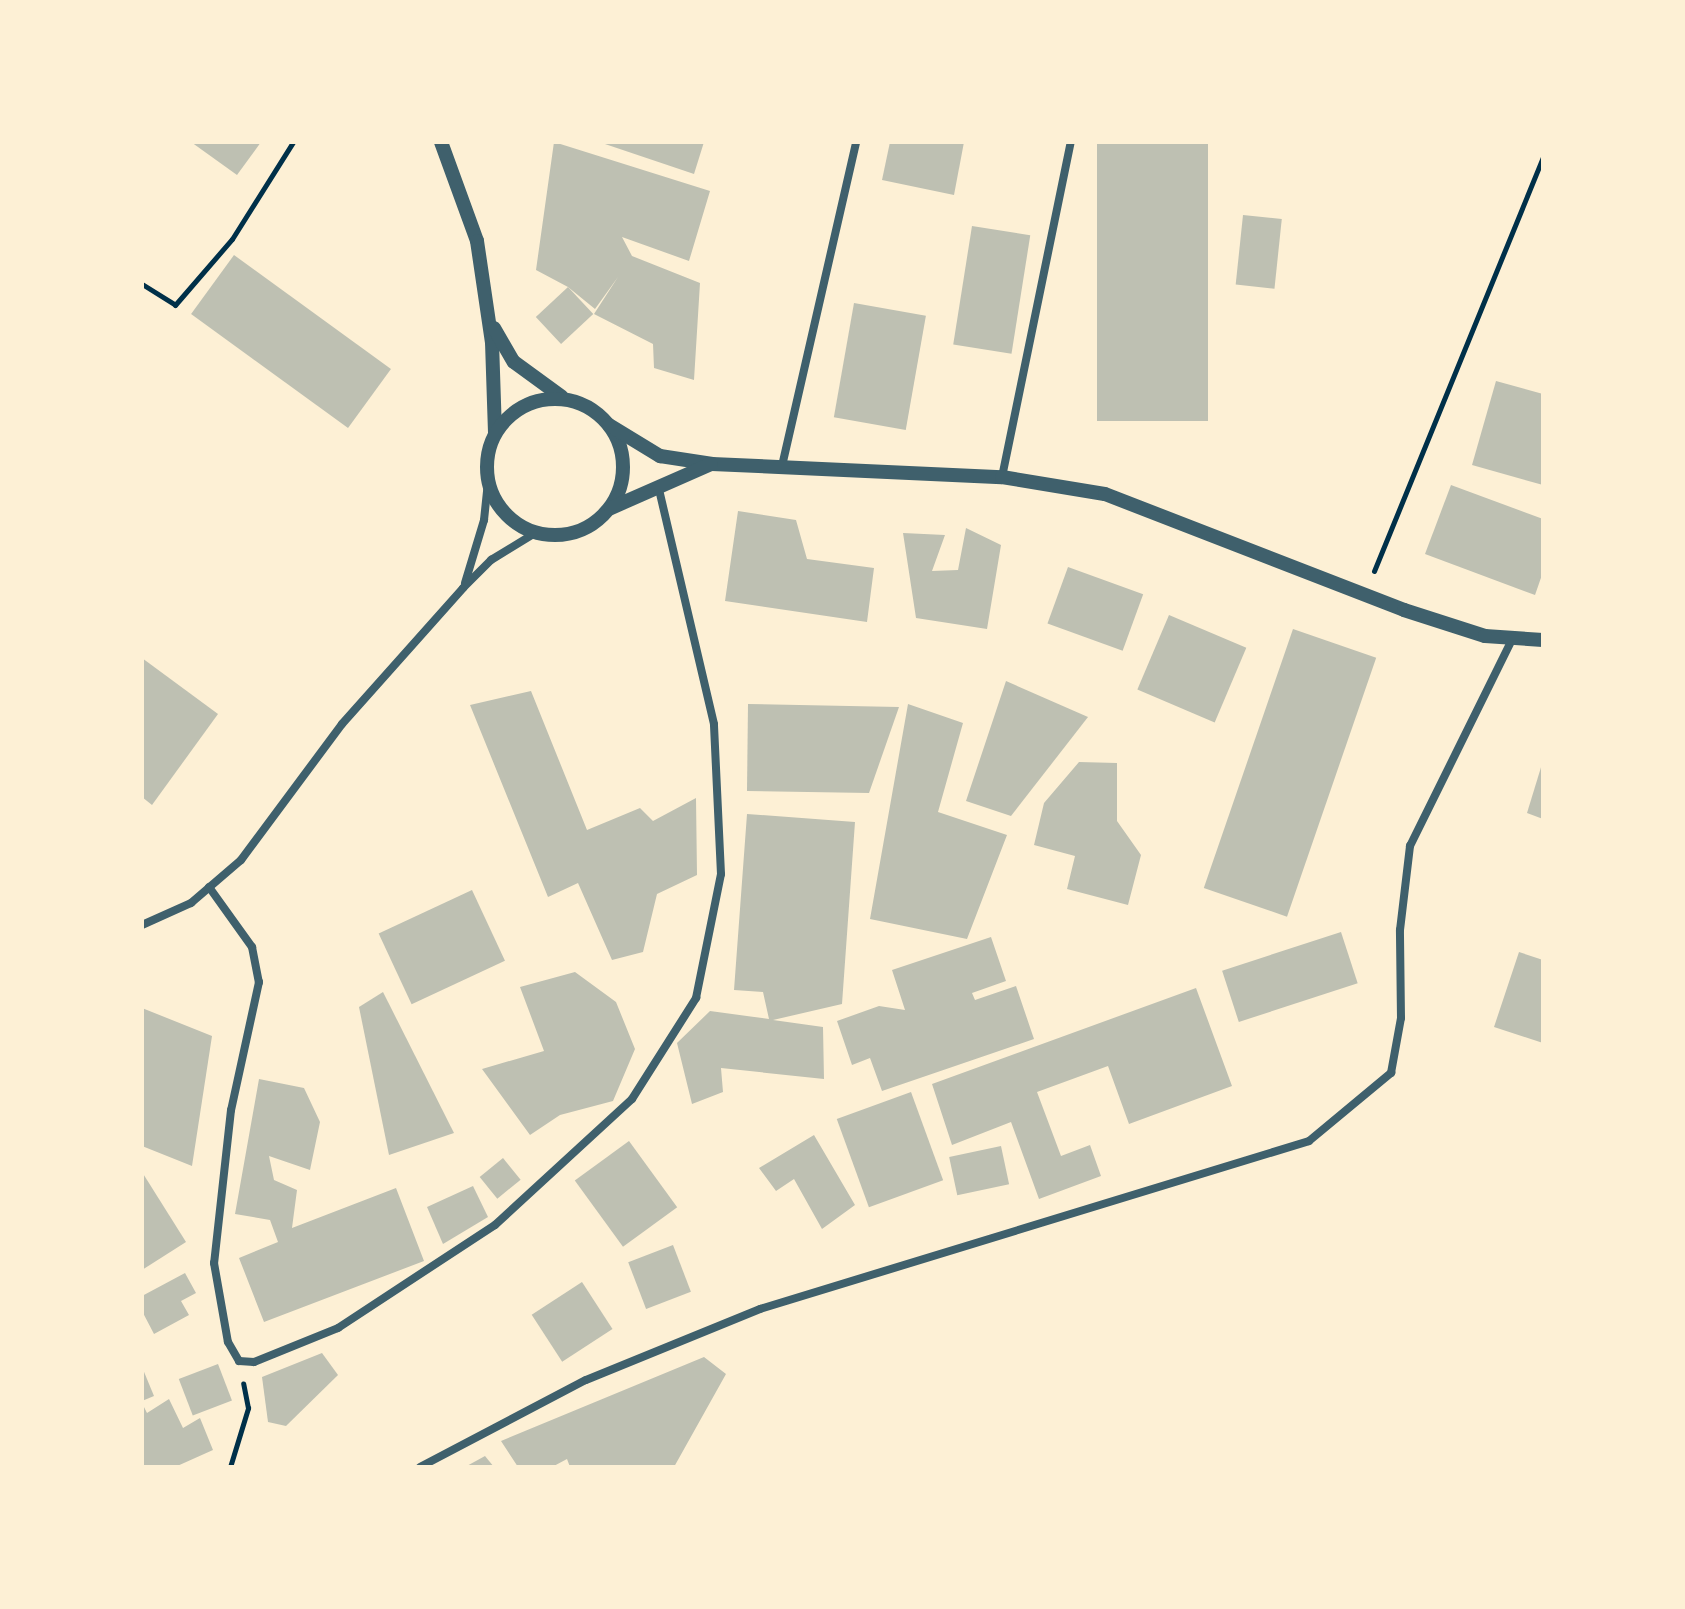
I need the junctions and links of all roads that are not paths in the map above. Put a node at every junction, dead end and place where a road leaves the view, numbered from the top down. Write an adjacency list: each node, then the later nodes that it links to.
1 (856, 142): 9 (street)
2 (1071, 142): 10 (street)
3 (443, 143): 4 (street)
4 (489, 320): 5 (street); 7 (street)
5 (566, 399): 6 (street); 7 (street)
6 (609, 425): 8 (street); 13 (street)
7 (495, 433): 11 (street)
8 (712, 464): 9 (street); 12 (street)
9 (782, 466): 10 (street)
10 (1002, 477): 16 (street)
11 (488, 482): 14 (street); 15 (street)
12 (658, 485): 13 (street); 18 (street)
13 (611, 508): 14 (street)
14 (535, 533): 15 (street)
15 (463, 588): 18 (street)
16 (1513, 638): 17 (street); 20 (street)
17 (1543, 640)
18 (209, 887): 19 (street)
19 (142, 925)
20 (420, 1467)

